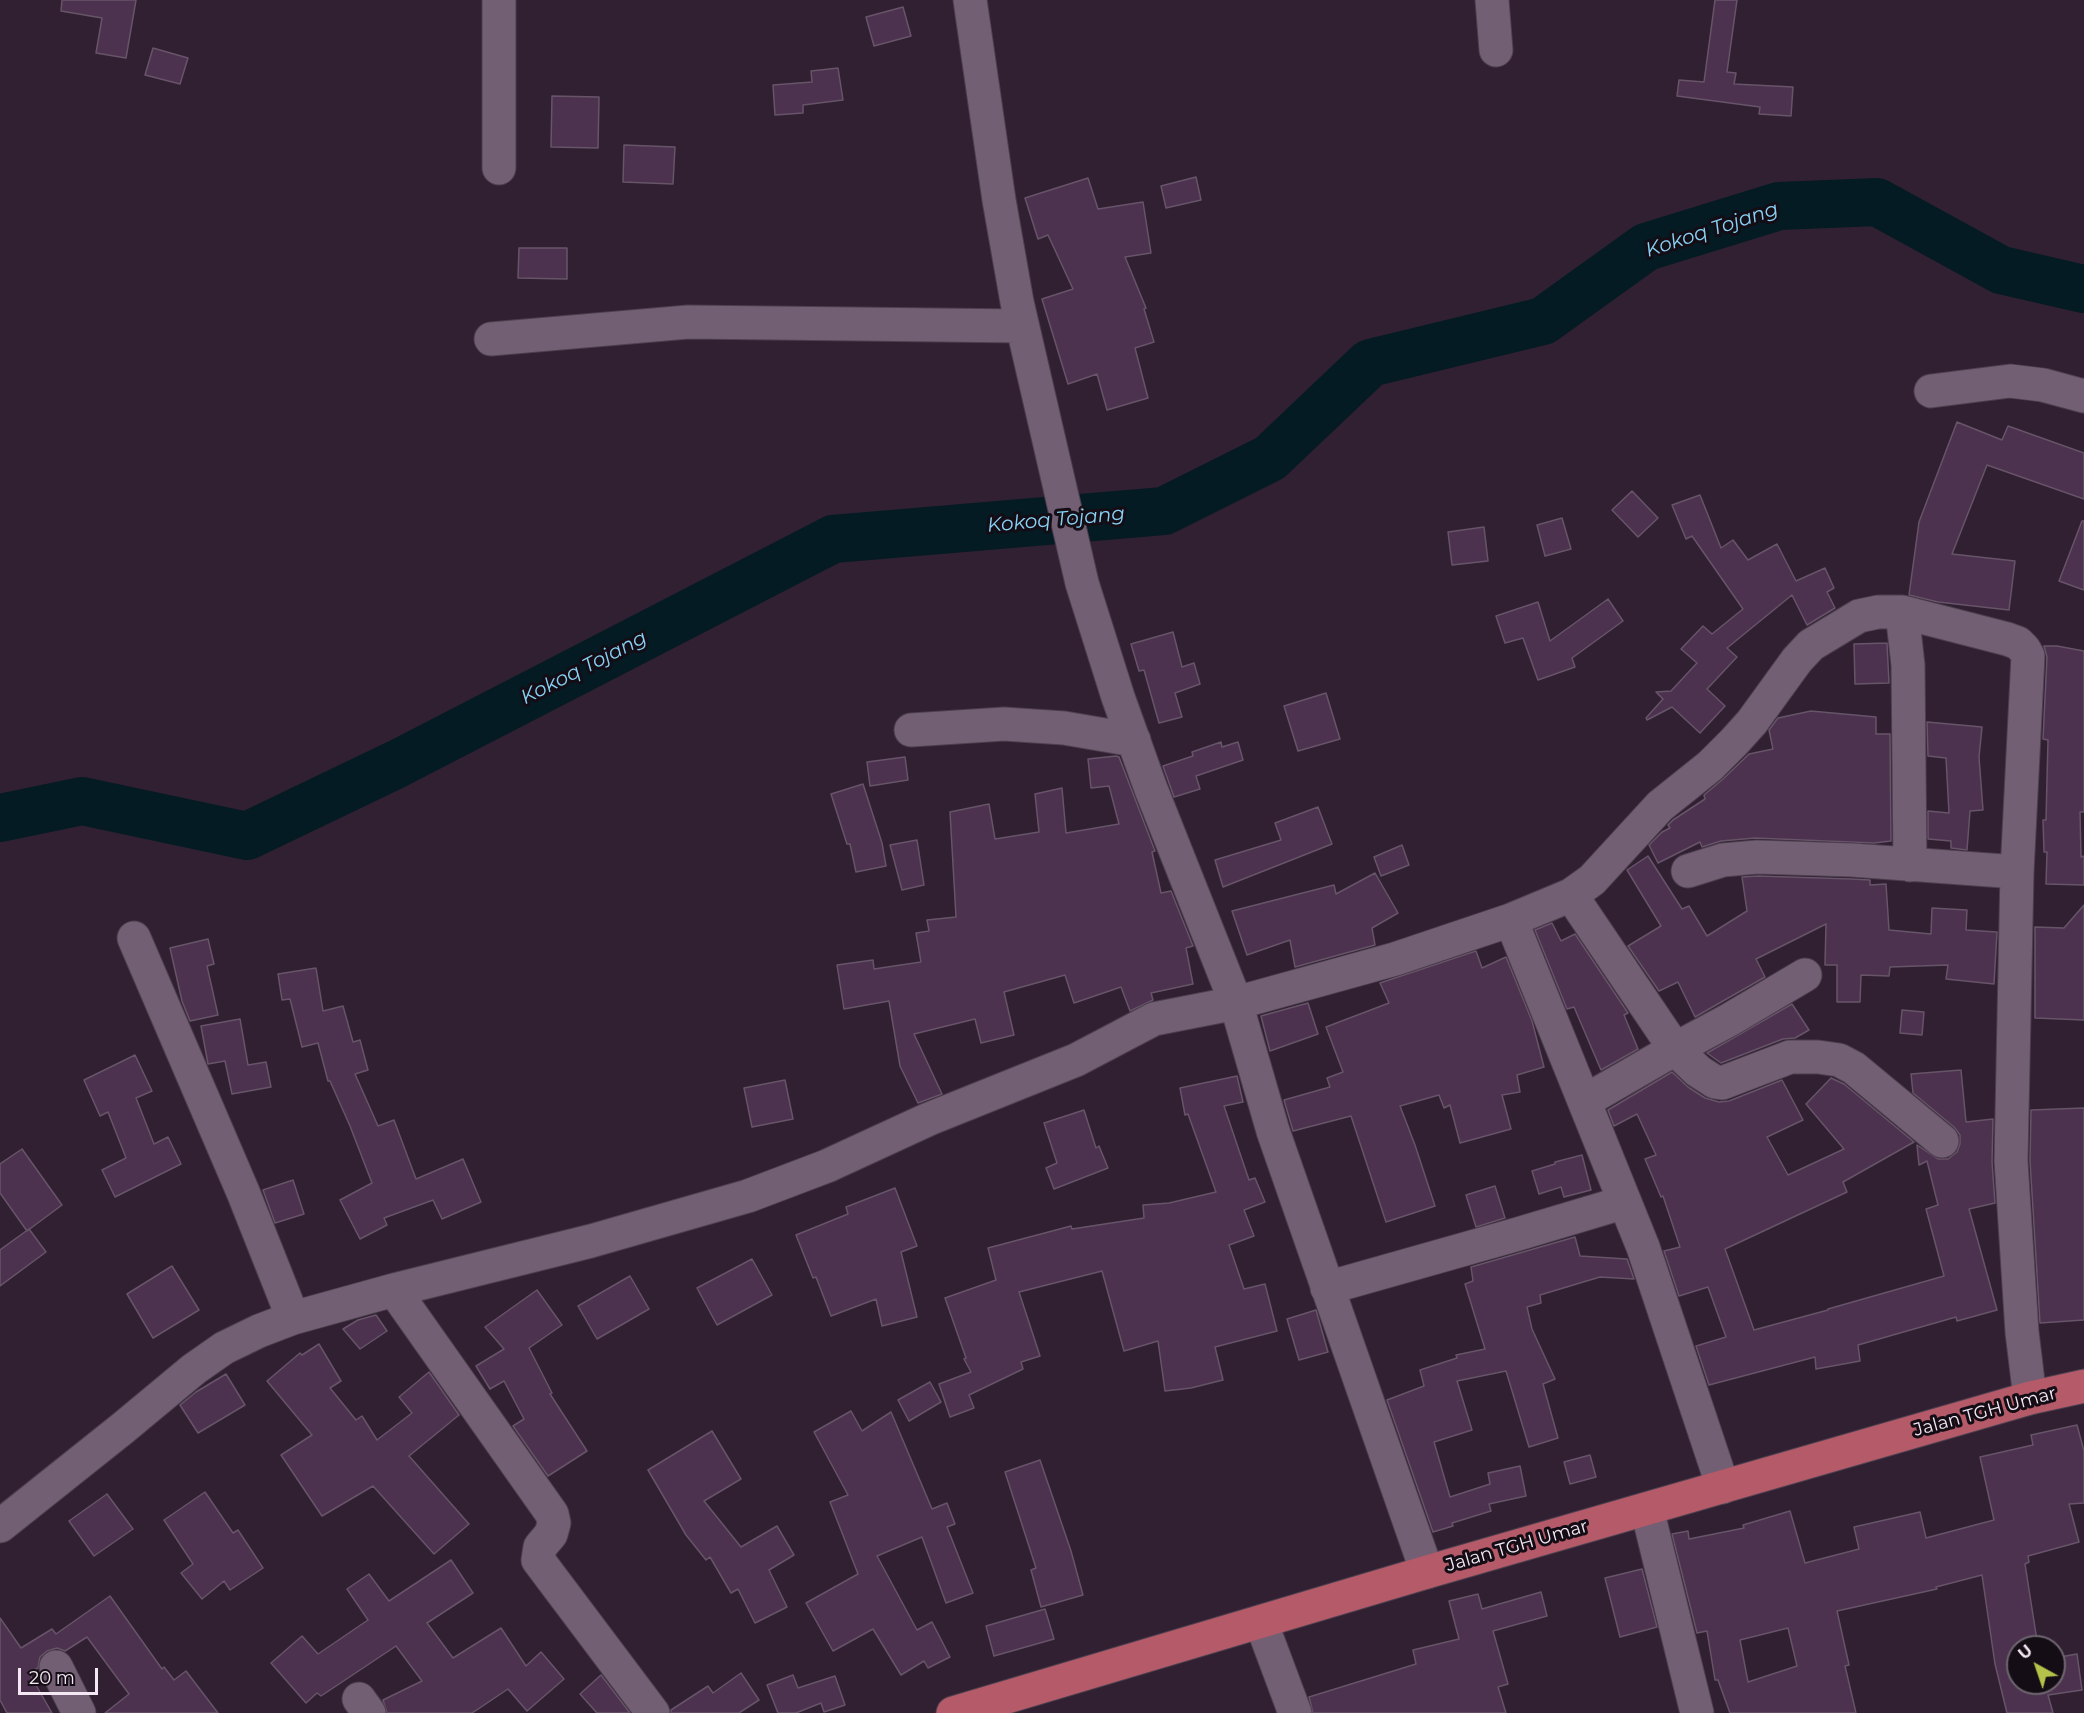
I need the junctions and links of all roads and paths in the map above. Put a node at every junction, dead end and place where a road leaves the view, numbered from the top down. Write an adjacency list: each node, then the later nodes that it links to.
1 (499, 0): 5 (street)
2 (970, 0): 6 (street)
3 (1492, 0): 4 (street)
4 (1497, 50)
5 (499, 168)
6 (1022, 326): 7 (street); 12 (street)
7 (491, 339)
8 (1931, 391): 9 (street)
9 (2084, 396)
10 (1902, 612): 13 (street); 15 (street); 16 (street)
11 (910, 729): 12 (street)
12 (1134, 740): 20 (street)
13 (1910, 865): 14 (street); 15 (street)
14 (1688, 871)
15 (2017, 872): 29 (street)
16 (1571, 895): 17 (street); 21 (street)
17 (1511, 920): 20 (street); 22 (street)
18 (134, 938): 27 (street)
19 (1805, 975): 21 (street)
20 (1236, 1002): 25 (street); 26 (street)
21 (1675, 1048): 22 (street); 23 (street)
22 (1585, 1101): 24 (street)
23 (1942, 1141)
24 (1625, 1202): 25 (street); 30 (street)
25 (1327, 1288): 33 (street)
26 (394, 1290): 27 (street); 38 (street)
27 (293, 1318): 32 (street)
28 (2084, 1386): 29 (main road, Jalan TGH Umar)
29 (2030, 1398): 30 (main road, Jalan TGH Umar)
30 (1724, 1487): 31 (main road, Jalan TGH Umar)
31 (1647, 1509): 33 (main road, Jalan TGH Umar); 40 (street)
32 (0, 1526)
33 (1427, 1572): 34 (main road, Jalan TGH Umar)
34 (1261, 1622): 36 (main road, Jalan TGH Umar); 39 (street)
35 (56, 1667): 37 (street)
36 (960, 1712)
37 (79, 1713)
38 (653, 1713)
39 (1295, 1713)
40 (1697, 1713)

